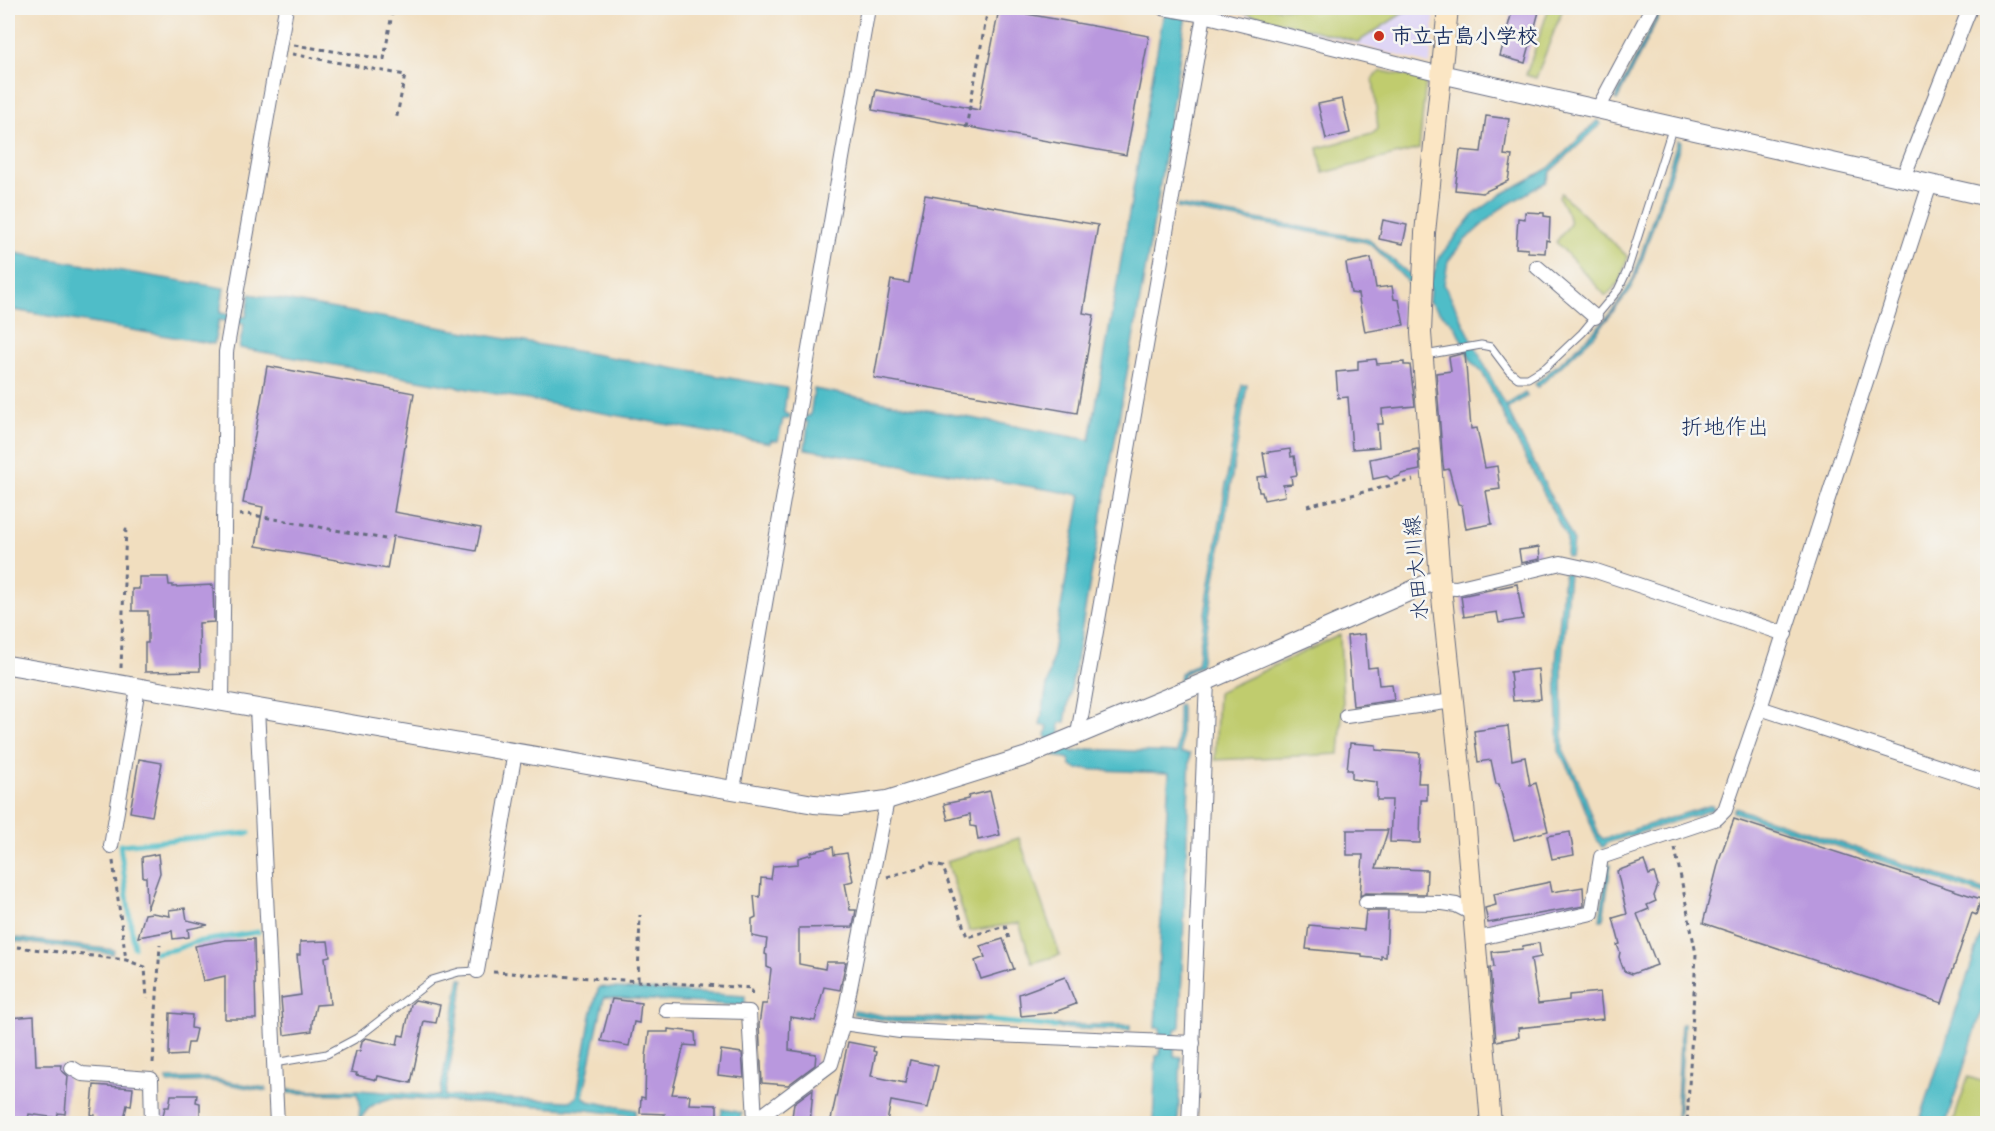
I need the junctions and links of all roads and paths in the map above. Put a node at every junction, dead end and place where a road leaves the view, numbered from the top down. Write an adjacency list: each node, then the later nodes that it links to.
1 (286, 8): 10 (street)
2 (393, 8): 10 (path)
3 (868, 8): 40 (street)
4 (988, 8): 15 (path)
5 (1163, 8): 9 (street)
6 (1448, 8): 11 (main road, 水田大川線)
7 (1652, 8): 12 (street)
8 (1970, 8): 16 (street)
9 (1200, 14): 11 (street); 37 (street)
10 (280, 47): 13 (path); 24 (street)
11 (1441, 74): 12 (street); 21 (main road, 水田大川線)
12 (1598, 109): 14 (street)
13 (396, 121)
14 (1673, 126): 16 (street); 20 (lane)
15 (966, 128)
16 (1904, 178): 17 (street)
17 (1929, 184): 18 (street); 28 (street)
18 (1988, 197)
19 (1537, 267): 20 (street)
20 (1595, 318): 21 (lane)
21 (1422, 356): 22 (main road, 水田大川線)
22 (1432, 476): 23 (path); 27 (main road, 水田大川線)
23 (1307, 506)
24 (225, 515): 26 (path); 33 (street)
25 (126, 526): 31 (path)
26 (385, 539)
27 (1441, 583): 28 (street); 30 (street); 32 (main road, 水田大川線)
28 (1785, 634): 35 (street)
29 (8, 665): 31 (street)
30 (1208, 681): 37 (street); 59 (street)
31 (129, 686): 33 (street); 43 (street)
32 (1453, 701): 36 (street); 46 (main road, 水田大川線)
33 (222, 702): 34 (street)
34 (257, 708): 38 (street); 60 (street)
35 (1760, 708): 39 (street); 42 (street)
36 (1346, 716)
37 (1075, 735): 41 (street)
38 (515, 752): 40 (street); 53 (street)
39 (1988, 783)
40 (733, 789): 41 (street)
41 (887, 800): 44 (street)
42 (1672, 834): 49 (street); 68 (path)
43 (111, 846): 52 (path)
44 (871, 882): 48 (path); 58 (street)
45 (1366, 902): 46 (street)
46 (1472, 913): 49 (main road, 水田大川線)
47 (640, 915): 54 (path)
48 (1009, 939)
49 (1474, 939): 67 (main road, 水田大川線)
50 (160, 945): 62 (path)
51 (8, 946): 52 (path)
52 (126, 960): 55 (path)
53 (477, 971): 54 (path); 60 (lane)
54 (638, 981): 57 (path)
55 (147, 999)
56 (666, 1010): 57 (street)
57 (749, 1012): 63 (street)
58 (843, 1023): 59 (street); 63 (street)
59 (1189, 1042): 66 (street)
60 (274, 1063): 65 (street)
61 (72, 1068): 62 (street)
62 (152, 1079): 64 (street)
63 (753, 1122)
64 (152, 1124)
65 (277, 1124)
66 (1190, 1124)
67 (1491, 1124)
68 (1687, 1124)

